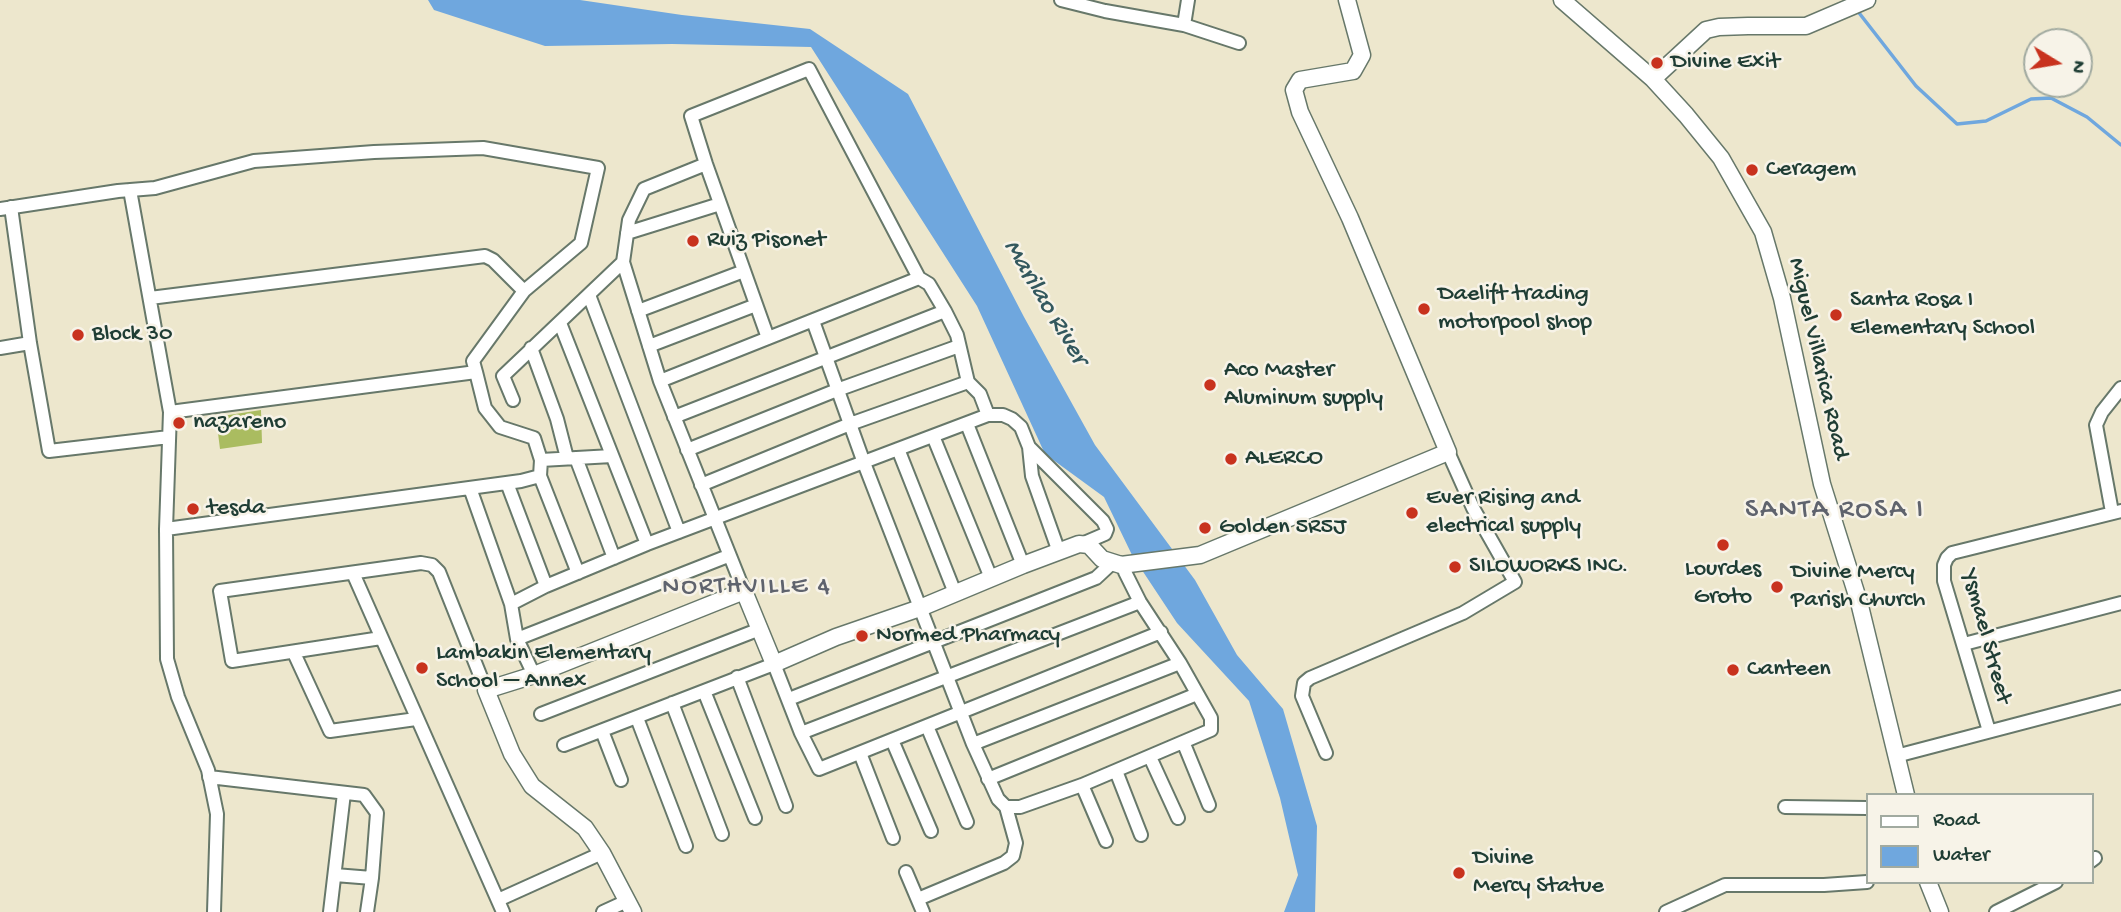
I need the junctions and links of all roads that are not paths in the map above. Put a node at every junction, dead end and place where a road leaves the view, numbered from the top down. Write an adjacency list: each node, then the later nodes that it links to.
1 (1062, 0): 6 (street)
2 (1188, 0): 7 (street)
3 (1347, 0): 49 (street)
4 (1562, 0): 9 (street, Miguel Villarica Road)
5 (1866, 1): 9 (street)
6 (1106, 6): 7 (street)
7 (1184, 25): 8 (street)
8 (1239, 43)
9 (1653, 79): 112 (street, Miguel Villarica Road)
10 (706, 164): 12 (street); 14 (street); 17 (street)
11 (130, 190): 13 (street); 18 (street); 20 (street)
12 (720, 204): 14 (street); 16 (street)
13 (6, 208): 27 (street)
14 (627, 233): 15 (street)
15 (623, 262): 19 (street); 22 (street)
16 (744, 271): 21 (street); 22 (street)
17 (919, 278): 23 (street); 24 (street)
18 (524, 291): 20 (street); 33 (street)
19 (589, 295): 25 (street); 61 (street)
20 (150, 298): 39 (street)
21 (756, 305): 26 (street); 28 (street)
22 (638, 311): 28 (street)
23 (945, 311): 29 (street); 32 (street)
24 (813, 321): 26 (street); 32 (street)
25 (560, 323): 31 (street); 50 (street)
26 (768, 338): 34 (street)
27 (30, 344): 30 (street); 45 (street)
28 (649, 346): 34 (street)
29 (958, 346): 35 (street); 37 (street)
30 (0, 348)
31 (531, 348): 38 (street); 51 (street)
32 (826, 357): 37 (street); 41 (street)
33 (476, 372): 39 (street); 52 (street)
34 (660, 381): 41 (street)
35 (968, 382): 40 (street); 42 (street)
36 (2121, 388): 58 (street)
37 (837, 390): 42 (street); 48 (street)
38 (513, 400)
39 (170, 412): 45 (street)
40 (988, 415): 43 (street); 46 (street)
41 (674, 417): 48 (street)
42 (850, 424): 53 (street); 56 (street)
43 (967, 424): 44 (street); 68 (street)
44 (933, 436): 47 (street); 72 (street)
45 (169, 437): 60 (street)
46 (1029, 447): 62 (street); 64 (street)
47 (898, 449): 53 (street); 75 (street)
48 (687, 450): 56 (street)
49 (1448, 452): 69 (street); 111 (street)
50 (612, 456): 51 (street); 63 (street)
51 (572, 458): 52 (street); 66 (street)
52 (541, 460): 54 (street)
53 (863, 463): 59 (street); 79 (street)
54 (540, 476): 55 (street); 71 (street)
55 (507, 483): 57 (street); 73 (street)
56 (701, 485): 59 (street)
57 (470, 488): 60 (street); 78 (street)
58 (2117, 511): 85 (street, Ysmael Street)
59 (714, 519): 61 (street); 65 (street)
60 (166, 529): 115 (street)
61 (680, 532): 63 (street)
62 (1084, 543): 64 (street); 67 (street)
63 (648, 544): 66 (street)
64 (1059, 552): 68 (street)
65 (728, 556): 74 (street); 83 (street)
66 (614, 558): 71 (street)
67 (1111, 564): 69 (street); 84 (street)
68 (1023, 565): 72 (street)
69 (1127, 568): 76 (street)
70 (353, 573): 82 (street); 86 (street); 92 (street)
71 (578, 573): 73 (street)
72 (990, 578): 75 (street)
73 (546, 586): 78 (street)
74 (744, 591): 80 (street); 89 (street)
75 (955, 593): 79 (street)
76 (1140, 602): 81 (street); 90 (street)
77 (2121, 603): 85 (street)
78 (511, 604): 83 (street)
79 (919, 608): 84 (street); 88 (street)
80 (760, 629): 88 (street); 99 (street)
81 (1161, 632): 87 (street); 98 (street)
82 (381, 638): 86 (street); 101 (street)
83 (517, 639): 89 (street)
84 (934, 642): 90 (street); 96 (street)
85 (1964, 643): 104 (street, Ysmael Street)
86 (294, 653): 101 (street)
87 (1181, 663): 94 (street); 107 (street)
88 (774, 664): 91 (street); 96 (street)
89 (534, 675): 92 (street)
90 (947, 676): 98 (street); 105 (street)
91 (737, 677): 93 (street); 122 (street)
92 (486, 690): 135 (street)
93 (704, 691): 97 (street); 126 (street)
94 (1197, 694): 108 (street); 116 (street)
95 (2121, 697): 104 (street)
96 (789, 699): 105 (street)
97 (672, 703): 100 (street); 130 (street)
98 (961, 712): 102 (street); 107 (street)
99 (541, 714)
100 (637, 718): 103 (street); 134 (street)
101 (416, 719): 143 (street)
102 (927, 726): 106 (street); 128 (street)
103 (601, 731): 109 (street); 117 (street)
104 (1989, 731): 112 (street)
105 (801, 733): 110 (street)
106 (892, 740): 110 (street); 129 (street)
107 (973, 744): 116 (street)
108 (1184, 744): 113 (street); 121 (street)
109 (564, 745)
110 (860, 753): 132 (street)
111 (1326, 753)
112 (1896, 756): 120 (street, Miguel Villarica Road)
113 (1150, 757): 114 (street); 127 (street)
114 (1116, 771): 118 (street); 131 (street)
115 (209, 777): 119 (street); 145 (street)
116 (988, 779): 123 (street)
117 (621, 780)
118 (1082, 785): 123 (street); 133 (street)
119 (344, 793): 137 (street); 138 (street)
120 (1905, 793)
121 (1209, 805)
122 (786, 806)
123 (1006, 807): 142 (street)
124 (1785, 807): 125 (street)
125 (1866, 808)
126 (755, 818)
127 (1178, 818)
128 (967, 822)
129 (931, 831)
130 (722, 834)
131 (1142, 835)
132 (893, 838)
133 (1106, 841)
134 (686, 846)
135 (602, 853): 143 (street); 144 (street)
136 (906, 872): 142 (street)
137 (335, 875): 138 (street); 146 (street)
138 (372, 878): 147 (street)
139 (1866, 882): 150 (street)
140 (1929, 884): 151 (street)
141 (2052, 884): 152 (street)
142 (918, 899): 149 (street)
143 (500, 906)
144 (630, 907): 148 (street)
145 (214, 912)
146 (330, 912)
147 (367, 912)
148 (603, 912)
149 (923, 912)
150 (1666, 912)
151 (1940, 912)
152 (1996, 912)

